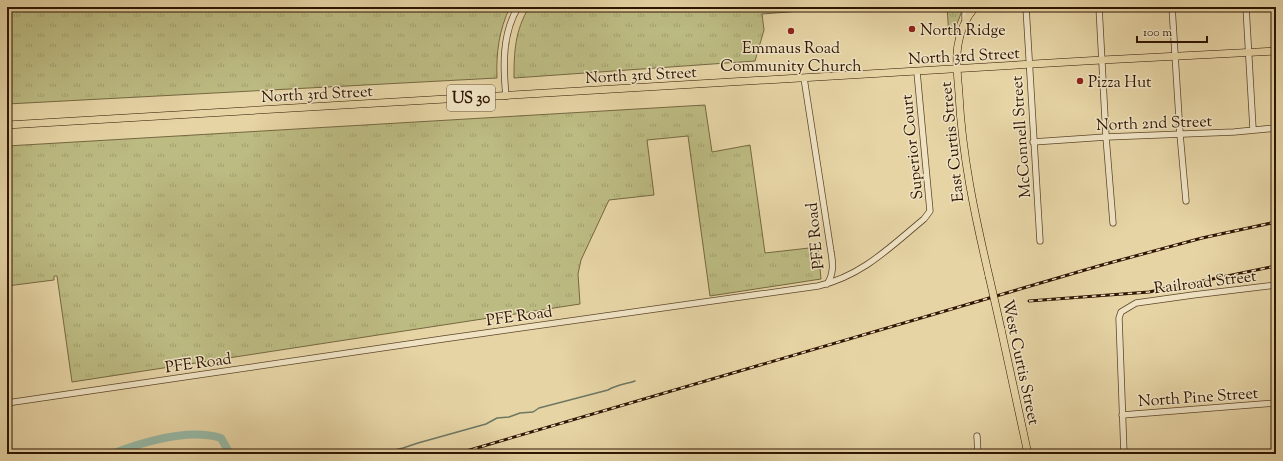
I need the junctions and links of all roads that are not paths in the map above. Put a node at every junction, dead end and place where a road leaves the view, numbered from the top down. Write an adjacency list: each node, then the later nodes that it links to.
1 (518, 7): 17 (street)
2 (965, 7): 8 (street)
3 (975, 7): 8 (main road, East Curtis Street)
4 (1026, 7): 13 (street, McConnell Street)
5 (1099, 7): 12 (street)
6 (1172, 7): 11 (street)
7 (1246, 7): 10 (street)
8 (964, 23): 14 (main road, East Curtis Street)
9 (1276, 51): 10 (main road, North 3rd Street)
10 (1248, 53): 11 (main road, North 3rd Street); 20 (street)
11 (1175, 57): 12 (main road, North 3rd Street); 21 (street)
12 (1102, 60): 13 (main road, North 3rd Street); 22 (street)
13 (1029, 65): 14 (main road, North 3rd Street); 23 (street, McConnell Street)
14 (958, 70): 15 (main road, North 3rd Street / US 30); 27 (main road, East Curtis Street)
15 (917, 72): 16 (main road, North 3rd Street / US 30); 28 (street, Superior Court)
16 (804, 78): 17 (main road, North 3rd Street / US 30); 28 (street, PFE Road)
17 (506, 96): 18 (main road, North 3rd Street / US 30)
18 (7, 125)
19 (1276, 128): 20 (street, North 2nd Street)
20 (1253, 129): 21 (street, North 2nd Street)
21 (1180, 134): 22 (street, North 2nd Street); 24 (street)
22 (1106, 137): 23 (street, North 2nd Street); 25 (street)
23 (1033, 142): 26 (street, McConnell Street)
24 (1186, 201)
25 (1113, 224)
26 (1040, 240)
27 (989, 276): 35 (main road, West Curtis Street, bridge)
28 (827, 284): 30 (street, PFE Road)
29 (1276, 285): 32 (street, Railroad Street)
30 (7, 403)
31 (1276, 403): 32 (street, North Pine Street)
32 (1122, 415): 36 (street)
33 (978, 436): 34 (street)
34 (978, 454)
35 (1028, 454)
36 (1124, 454)

